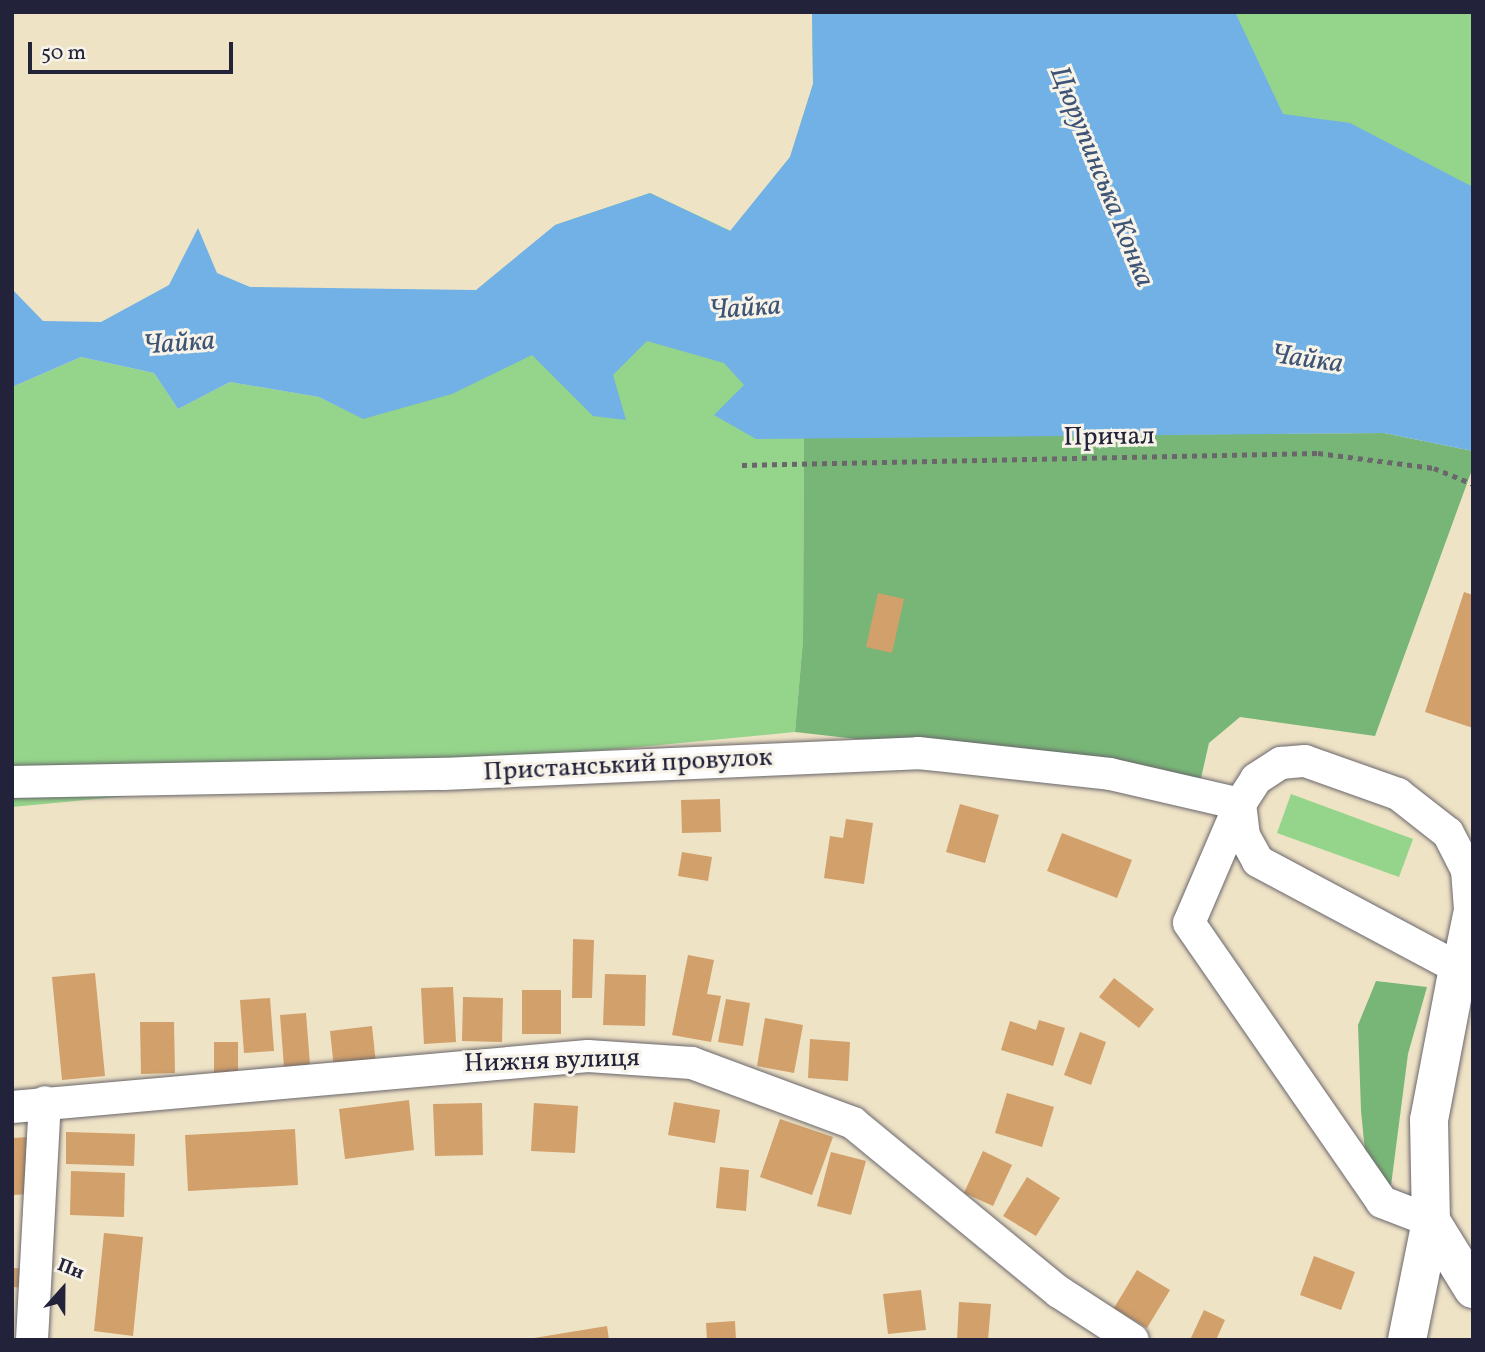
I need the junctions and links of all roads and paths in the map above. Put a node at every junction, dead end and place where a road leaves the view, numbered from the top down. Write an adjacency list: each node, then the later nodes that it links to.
1 (742, 465): 2 (path, Причал)
2 (1473, 485)
3 (12, 782): 4 (street, Пристанський провулок)
4 (1240, 804): 5 (street); 5 (street); 8 (street)
5 (1465, 972): 8 (street)
6 (45, 1102): 7 (street, Нижня вулиця); 10 (street); 11 (street, Нижня вулиця)
7 (12, 1107)
8 (1431, 1221): 9 (street); 12 (street)
9 (1473, 1289)
10 (32, 1340)
11 (1133, 1340)
12 (1407, 1340)

